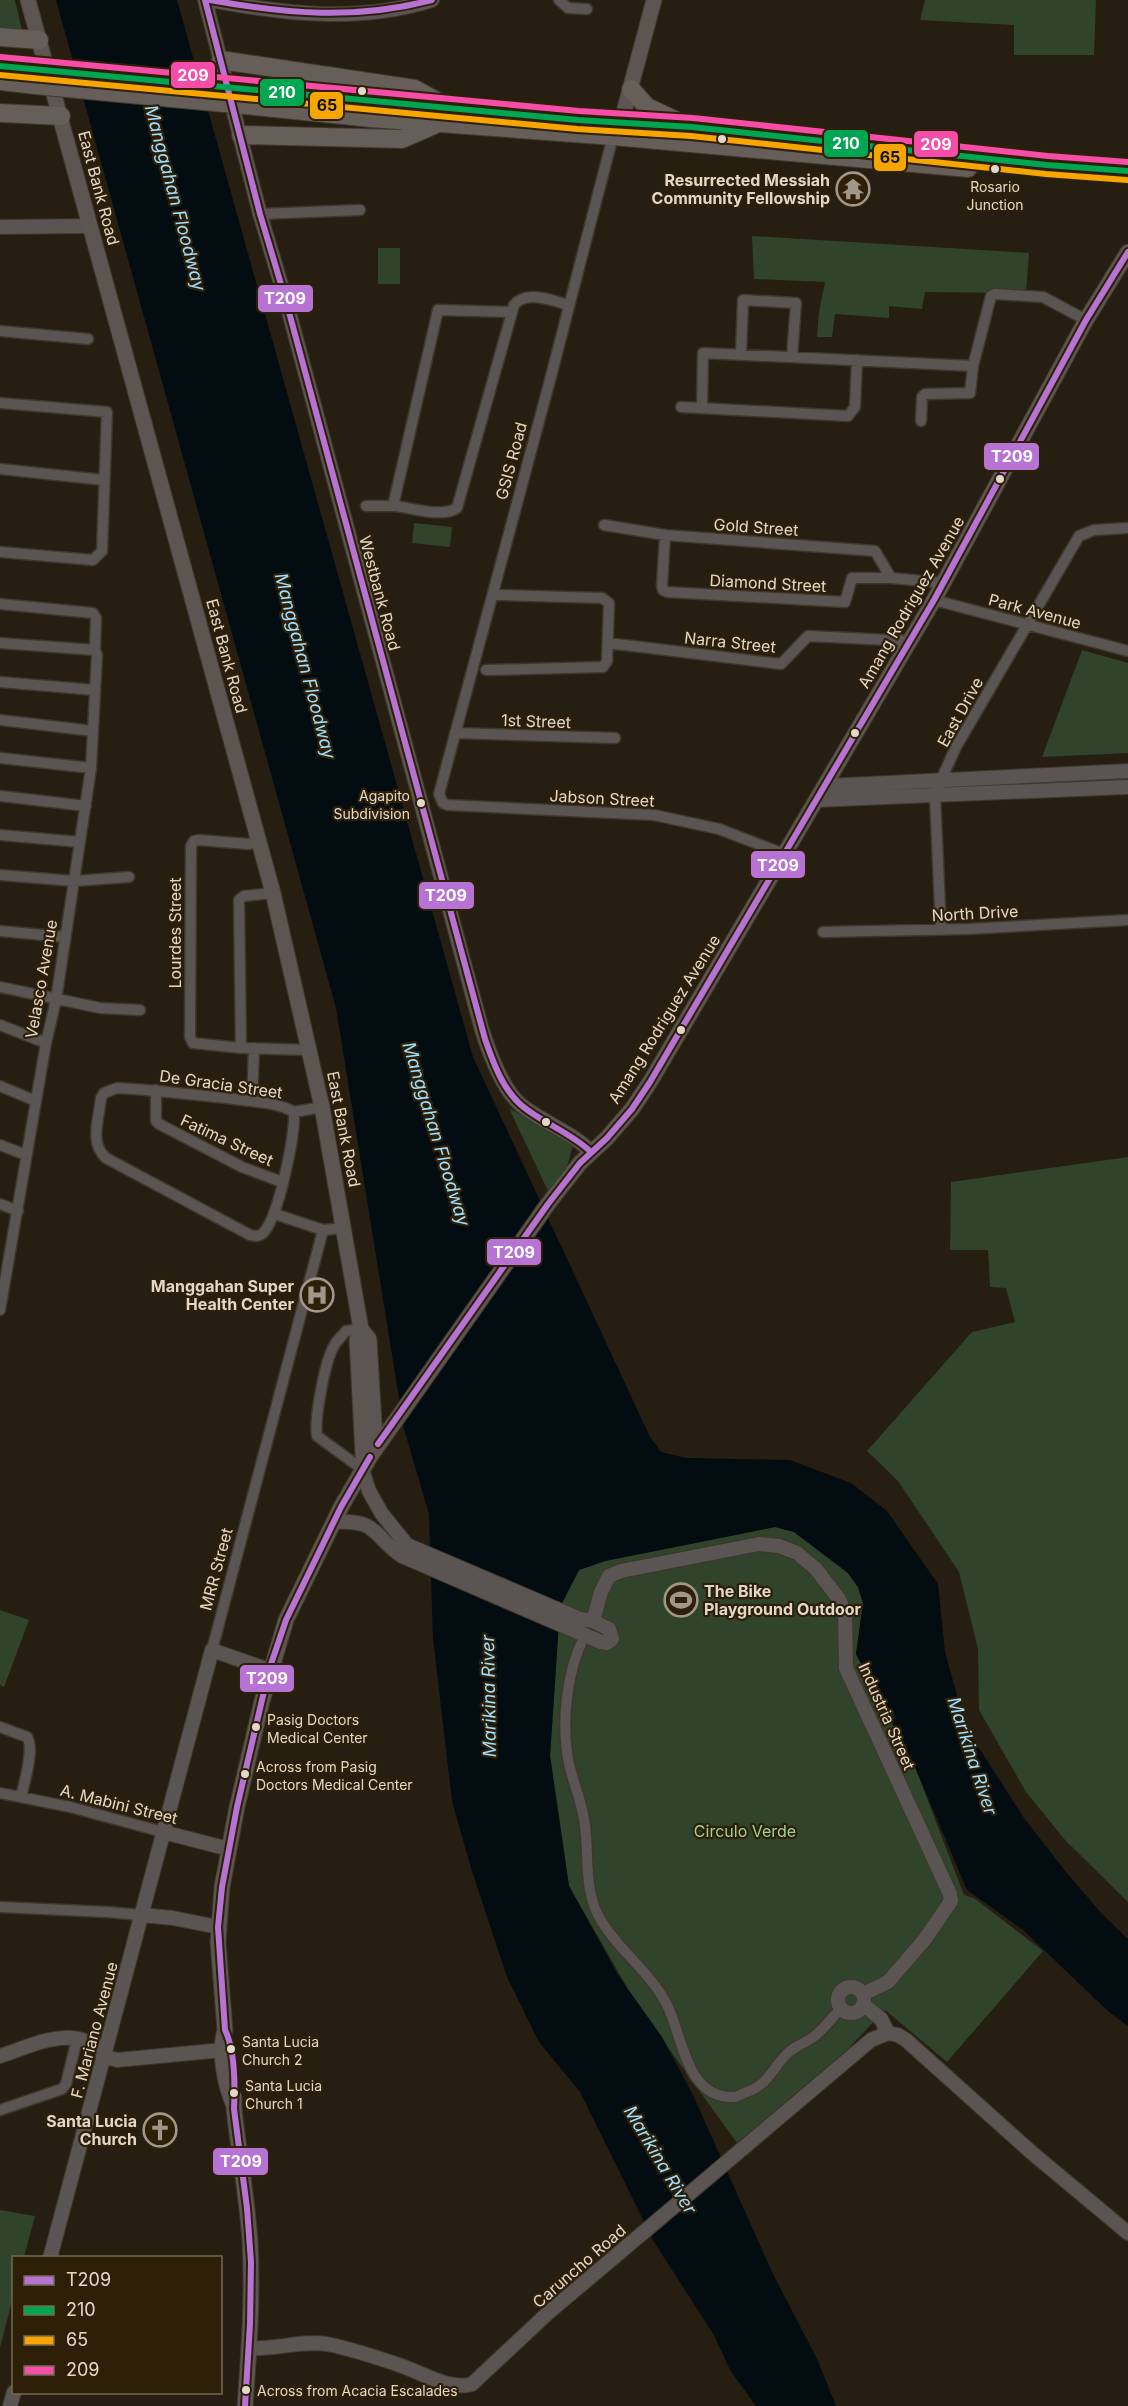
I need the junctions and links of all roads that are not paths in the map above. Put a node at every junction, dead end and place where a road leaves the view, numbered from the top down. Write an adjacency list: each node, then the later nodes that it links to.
1 (28, 0): 11 (main road, East Bank Road)
2 (205, 0): 12 (street, Westbank Road)
3 (210, 0): 9 (street)
4 (339, 0): 9 (street)
5 (432, 0): 9 (street)
6 (559, 0): 8 (street)
7 (654, 0): 16 (main road)
8 (587, 9)
9 (339, 15)
10 (0, 37): 11 (main road)
11 (39, 40): 19 (main road, East Bank Road)
12 (221, 60): 18 (main road); 22 (street, Westbank Road)
13 (0, 66): 14 (main road)
14 (34, 77): 15 (main road); 18 (main road, bridge)
15 (0, 81)
16 (631, 90): 20 (main road); 21 (main road)
17 (0, 113): 19 (main road)
18 (444, 115): 21 (main road); 22 (main road)
19 (61, 117): 27 (main road, East Bank Road)
20 (692, 127): 21 (main road); 23 (main road)
21 (617, 129): 24 (main road); 32 (street, GSIS Road)
22 (241, 135): 26 (street, Westbank Road)
23 (1128, 171)
24 (1128, 182)
25 (360, 210): 26 (street)
26 (260, 214): 80 (street, Westbank Road)
27 (90, 226): 28 (street); 85 (main road, East Bank Road)
28 (0, 227)
29 (1128, 238): 31 (main road, Amang Rodriguez Avenue)
30 (1128, 252): 31 (main road, Amang Rodriguez Avenue)
31 (1119, 267): 34 (main road, Amang Rodriguez Avenue)
32 (568, 305): 33 (street); 69 (street, GSIS Road)
33 (511, 312): 48 (street); 48 (street)
34 (1086, 320): 40 (street); 54 (main road, Amang Rodriguez Avenue)
35 (0, 330): 36 (street)
36 (88, 339)
37 (741, 353): 38 (street); 38 (street); 43 (street)
38 (792, 356): 39 (street)
39 (857, 360): 40 (street); 43 (street)
40 (973, 366): 44 (street)
41 (0, 403): 46 (street)
42 (681, 406): 43 (street)
43 (702, 408)
44 (921, 421)
45 (0, 469): 46 (street)
46 (104, 480): 52 (street)
47 (366, 506): 48 (street)
48 (393, 506)
49 (604, 525): 51 (street, Gold Street)
50 (1128, 528): 58 (street, East Drive)
51 (665, 535): 53 (street, Gold Street); 53 (street, Diamond Street)
52 (0, 552)
53 (891, 578): 54 (street, Diamond Street)
54 (944, 583): 56 (main road, Amang Rodriguez Avenue)
55 (499, 595): 61 (street)
56 (934, 600): 58 (street, Park Avenue); 59 (main road, Amang Rodriguez Avenue)
57 (0, 604): 62 (street, Velasco Avenue)
58 (1027, 624): 63 (street, Park Avenue); 74 (street, East Drive)
59 (909, 641): 61 (street, Narra Street); 75 (main road, Amang Rodriguez Avenue)
60 (0, 643): 62 (street)
61 (608, 643): 64 (street)
62 (96, 651): 66 (street, Velasco Avenue)
63 (1128, 651)
64 (486, 670)
65 (0, 682): 66 (street)
66 (95, 690): 68 (street, Velasco Avenue)
67 (0, 720): 68 (street)
68 (93, 731): 72 (street, Velasco Avenue)
69 (455, 733): 70 (street, 1st Street); 77 (street, GSIS Road)
70 (615, 738)
71 (0, 758): 72 (street)
72 (92, 768): 82 (street, Velasco Avenue)
73 (1128, 771): 74 (street)
74 (941, 780): 75 (street); 79 (street, East Drive)
75 (826, 786): 81 (main road, Amang Rodriguez Avenue)
76 (1128, 787): 79 (street)
77 (439, 794): 80 (street); 86 (street, Jabson Street)
78 (0, 796): 82 (street)
79 (936, 796): 81 (street); 92 (street, East Drive)
80 (419, 800): 111 (street, Westbank Road)
81 (817, 800): 86 (main road, Amang Rodriguez Avenue)
82 (86, 806): 84 (street, Velasco Avenue)
83 (0, 835): 84 (street)
84 (80, 842): 89 (street, Velasco Avenue)
85 (259, 842): 90 (main road, East Bank Road); 101 (street, Lourdes Street)
86 (784, 854): 111 (main road, Amang Rodriguez Avenue)
87 (0, 875): 89 (street)
88 (129, 877): 89 (street)
89 (74, 881): 95 (street, Velasco Avenue)
90 (273, 892): 101 (street); 103 (main road, East Bank Road)
91 (1128, 920): 92 (street, North Drive)
92 (941, 930): 94 (street, North Drive)
93 (0, 931): 95 (street)
94 (824, 932)
95 (64, 937): 97 (street, Velasco Avenue)
96 (0, 987): 97 (street)
97 (56, 1000): 98 (street); 100 (street, Velasco Avenue)
98 (140, 1010)
99 (0, 1024): 100 (street)
100 (46, 1043): 106 (street, Velasco Avenue)
101 (241, 1048): 102 (street, Lourdes Street)
102 (254, 1048): 103 (street, Lourdes Street); 107 (street)
103 (310, 1050): 108 (main road, East Bank Road)
104 (0, 1086): 106 (street)
105 (156, 1090): 107 (street, De Gracia Street); 113 (street, Fatima Street); 116 (street, De Gracia Street)
106 (36, 1101): 112 (street, Velasco Avenue)
107 (252, 1101): 109 (street, De Gracia Street)
108 (322, 1107): 109 (street); 117 (main road, East Bank Road)
109 (294, 1112): 113 (street, De Gracia Street)
110 (0, 1145): 112 (street)
111 (591, 1152): 122 (main road, Amang Rodriguez Avenue)
112 (26, 1155): 115 (street, Velasco Avenue)
113 (282, 1182): 116 (street, De Gracia Street)
114 (0, 1204): 115 (street)
115 (18, 1211): 119 (street, Velasco Avenue)
116 (275, 1214): 118 (street)
117 (344, 1228): 118 (street); 121 (main road, East Bank Road)
118 (323, 1230): 130 (street, MRR Street)
119 (4, 1259): 120 (street, Velasco Avenue)
120 (0, 1310)
121 (361, 1329): 122 (main road, East Bank Road); 123 (main road, East Bank Road); 123 (street)
122 (378, 1444): 123 (main road, Amang Rodriguez Avenue)
123 (364, 1465): 124 (main road, Amang Rodriguez Avenue); 125 (street)
124 (342, 1507): 126 (main road, Amang Rodriguez Avenue); 127 (street)
125 (381, 1514): 127 (street); 128 (street)
126 (334, 1522): 127 (street); 131 (main road, Amang Rodriguez Avenue)
127 (369, 1524): 128 (street)
128 (405, 1550): 129 (street)
129 (583, 1626): 140 (street, Industria Street); 141 (street)
130 (212, 1650): 131 (street); 135 (street, MRR Street)
131 (269, 1670): 136 (main road, Amang Rodriguez Avenue)
132 (0, 1727): 134 (street)
133 (0, 1793): 134 (street, A. Mabini Street)
134 (21, 1797): 135 (street, A. Mabini Street)
135 (163, 1832): 136 (street, A. Mabini Street); 138 (street, MRR Street)
136 (229, 1849): 139 (main road, Amang Rodriguez Avenue)
137 (0, 1907): 138 (street)
138 (141, 1915): 139 (street); 146 (street, F. Mariano Avenue)
139 (218, 1927): 142 (main road, Amang Rodriguez Avenue)
140 (863, 1999): 141 (street); 141 (street); 143 (street)
141 (841, 2008)
142 (225, 2030): 145 (main road, Amang Rodriguez Avenue); 148 (main road, Amang Rodriguez Avenue)
143 (888, 2033): 150 (street); 152 (street, Caruncho Road)
144 (77, 2038): 146 (street); 147 (street); 149 (street)
145 (223, 2050): 146 (street); 148 (main road, Amang Rodriguez Avenue)
146 (104, 2053): 151 (street, F. Mariano Avenue)
147 (0, 2056)
148 (234, 2106): 152 (main road, Amang Rodriguez Avenue)
149 (0, 2110)
150 (1128, 2234)
151 (51, 2256)
152 (250, 2348): 153 (main road, Amang Rodriguez Avenue)
153 (245, 2406)

